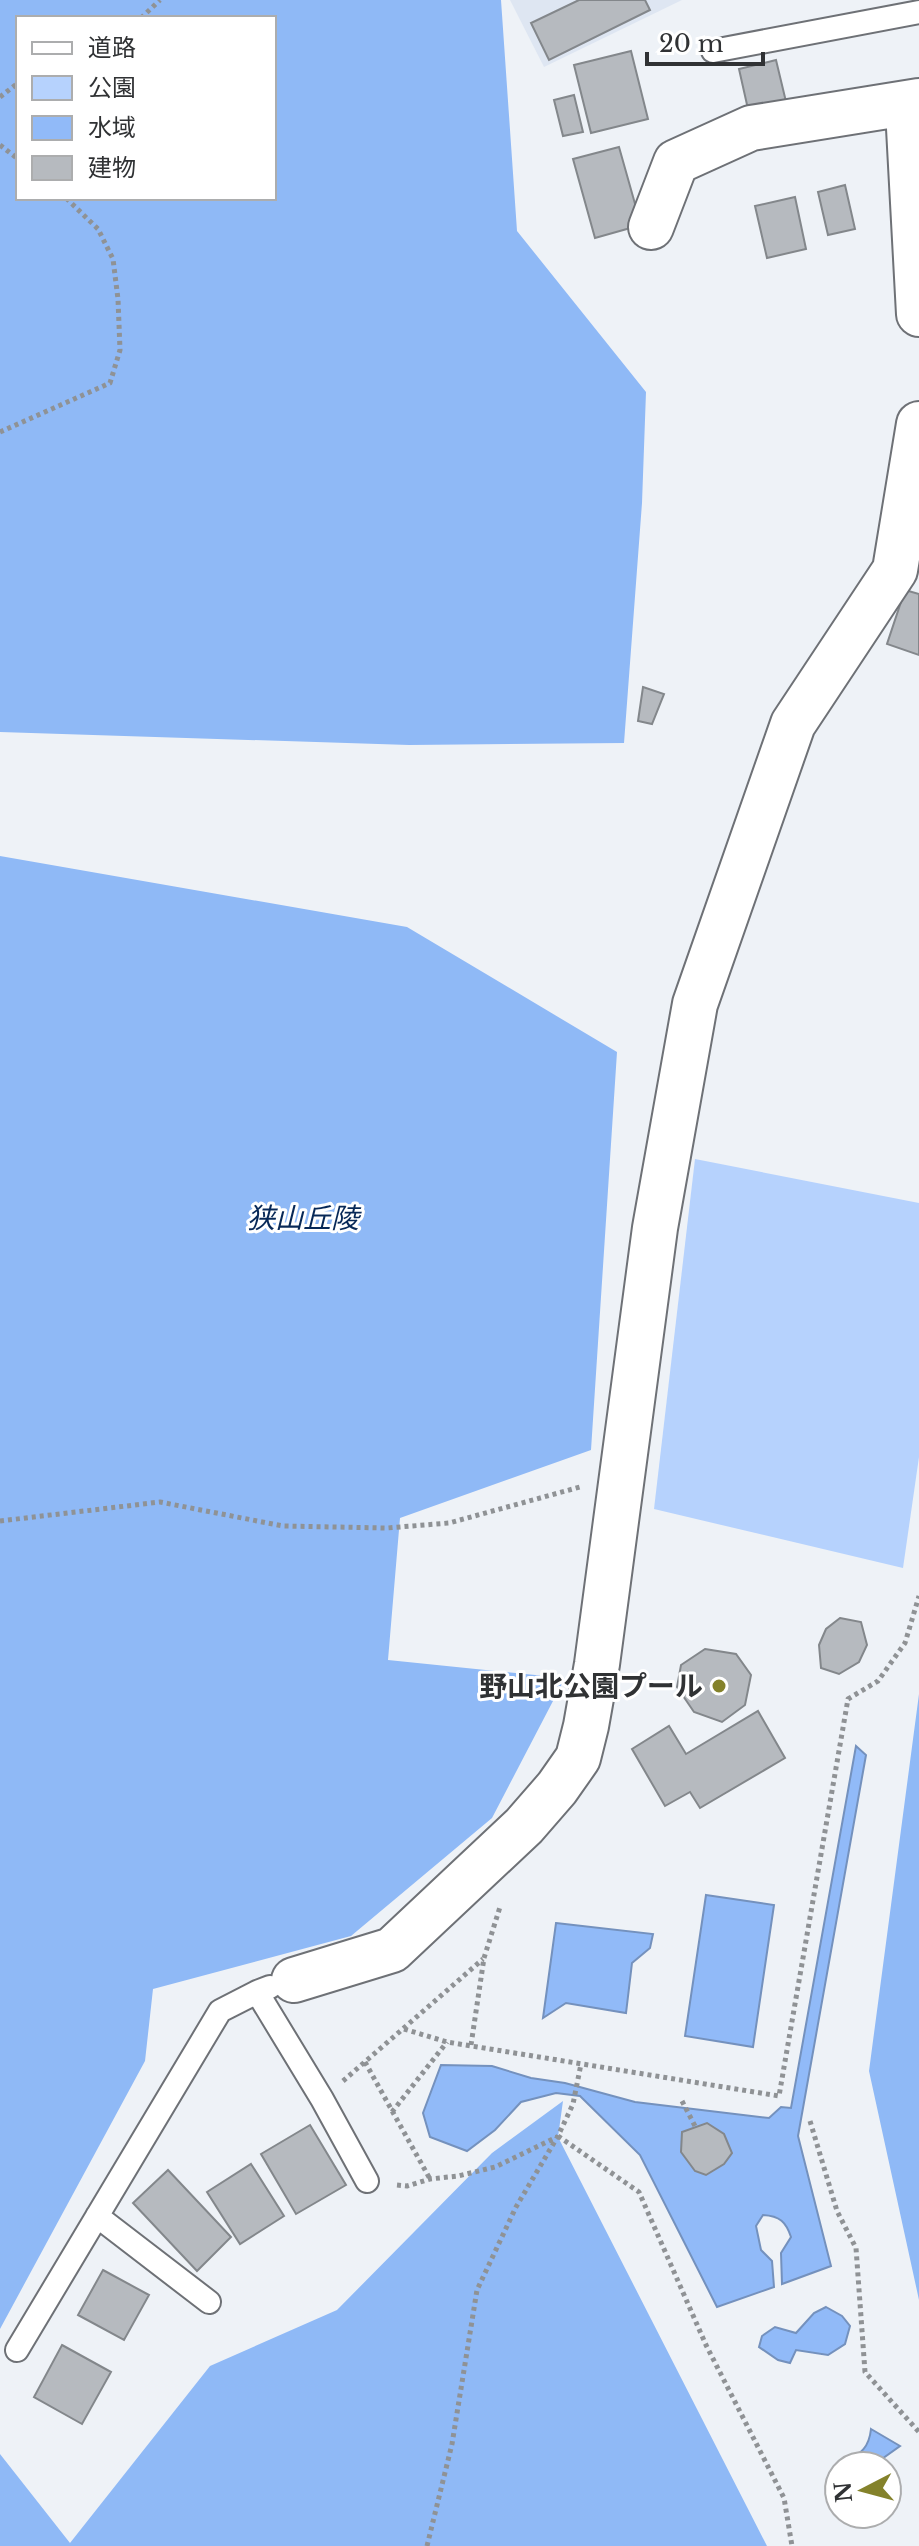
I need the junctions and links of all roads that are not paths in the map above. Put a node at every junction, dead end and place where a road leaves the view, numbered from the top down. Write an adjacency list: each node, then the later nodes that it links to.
1 (919, 12): 2 (lane)
2 (713, 51)
3 (919, 103): 4 (street); 5 (street)
4 (651, 227)
5 (917, 243): 6 (street)
6 (919, 314)
7 (919, 424): 8 (street)
8 (907, 573): 9 (street)
9 (276, 1986): 10 (lane); 11 (lane)
10 (367, 2181)
11 (97, 2216): 12 (lane); 13 (lane)
12 (209, 2302)
13 (17, 2350)

